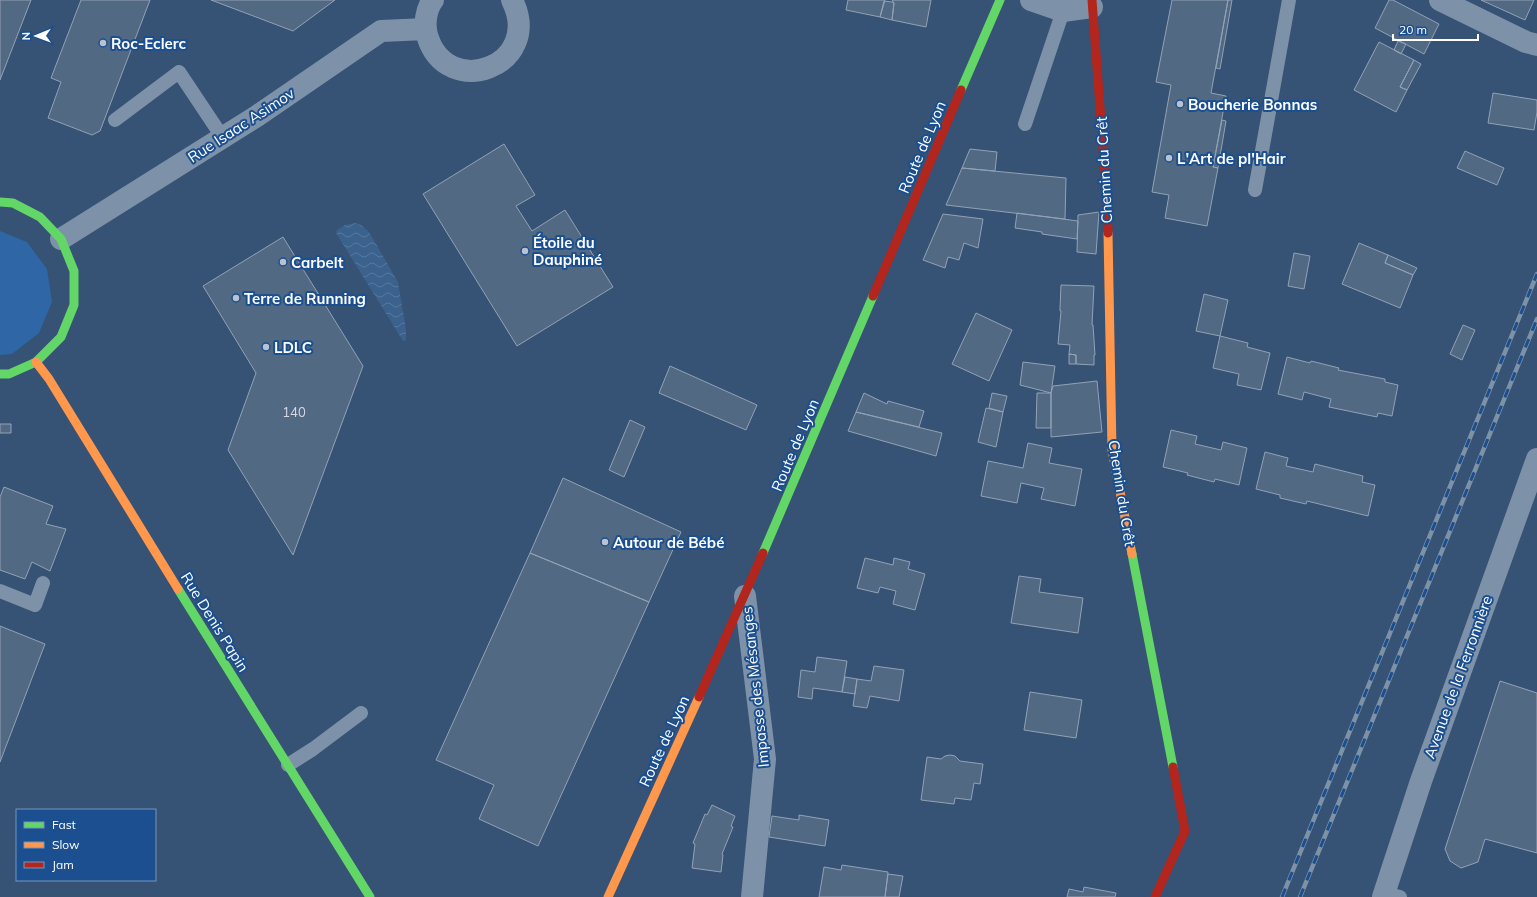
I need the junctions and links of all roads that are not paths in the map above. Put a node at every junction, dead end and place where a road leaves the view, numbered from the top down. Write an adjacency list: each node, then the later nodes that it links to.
1 (433, 0): 9 (street)
2 (512, 0): 9 (street)
3 (1000, 0): 22 (street, Route de Lyon)
4 (1031, 0): 8 (street, Chemin du Crêt)
5 (1289, 0): 14 (lane)
6 (1440, 0): 10 (street)
7 (1092, 4): 8 (street, Chemin du Crêt); 29 (street, Chemin du Crêt)
8 (1063, 10): 12 (lane)
9 (426, 29): 13 (street, Rue Isaac Asimov)
10 (1537, 45)
11 (115, 120): 13 (lane)
12 (1025, 124)
13 (223, 138): 16 (street, Rue Isaac Asimov)
14 (1255, 190)
15 (0, 202): 16 (street)
16 (61, 239): 17 (street)
17 (36, 362): 18 (street); 24 (street, Rue Denis Papin)
18 (0, 374)
19 (1537, 459): 25 (street, Avenue de la Ferronnière)
20 (43, 583): 21 (lane)
21 (0, 591)
22 (745, 596): 27 (street, Route de Lyon); 28 (street, Impasse des Mésanges)
23 (361, 713): 24 (lane)
24 (288, 765): 26 (street, Rue Denis Papin)
25 (1389, 896)
26 (370, 897)
27 (608, 897)
28 (752, 897)
29 (1155, 897)

